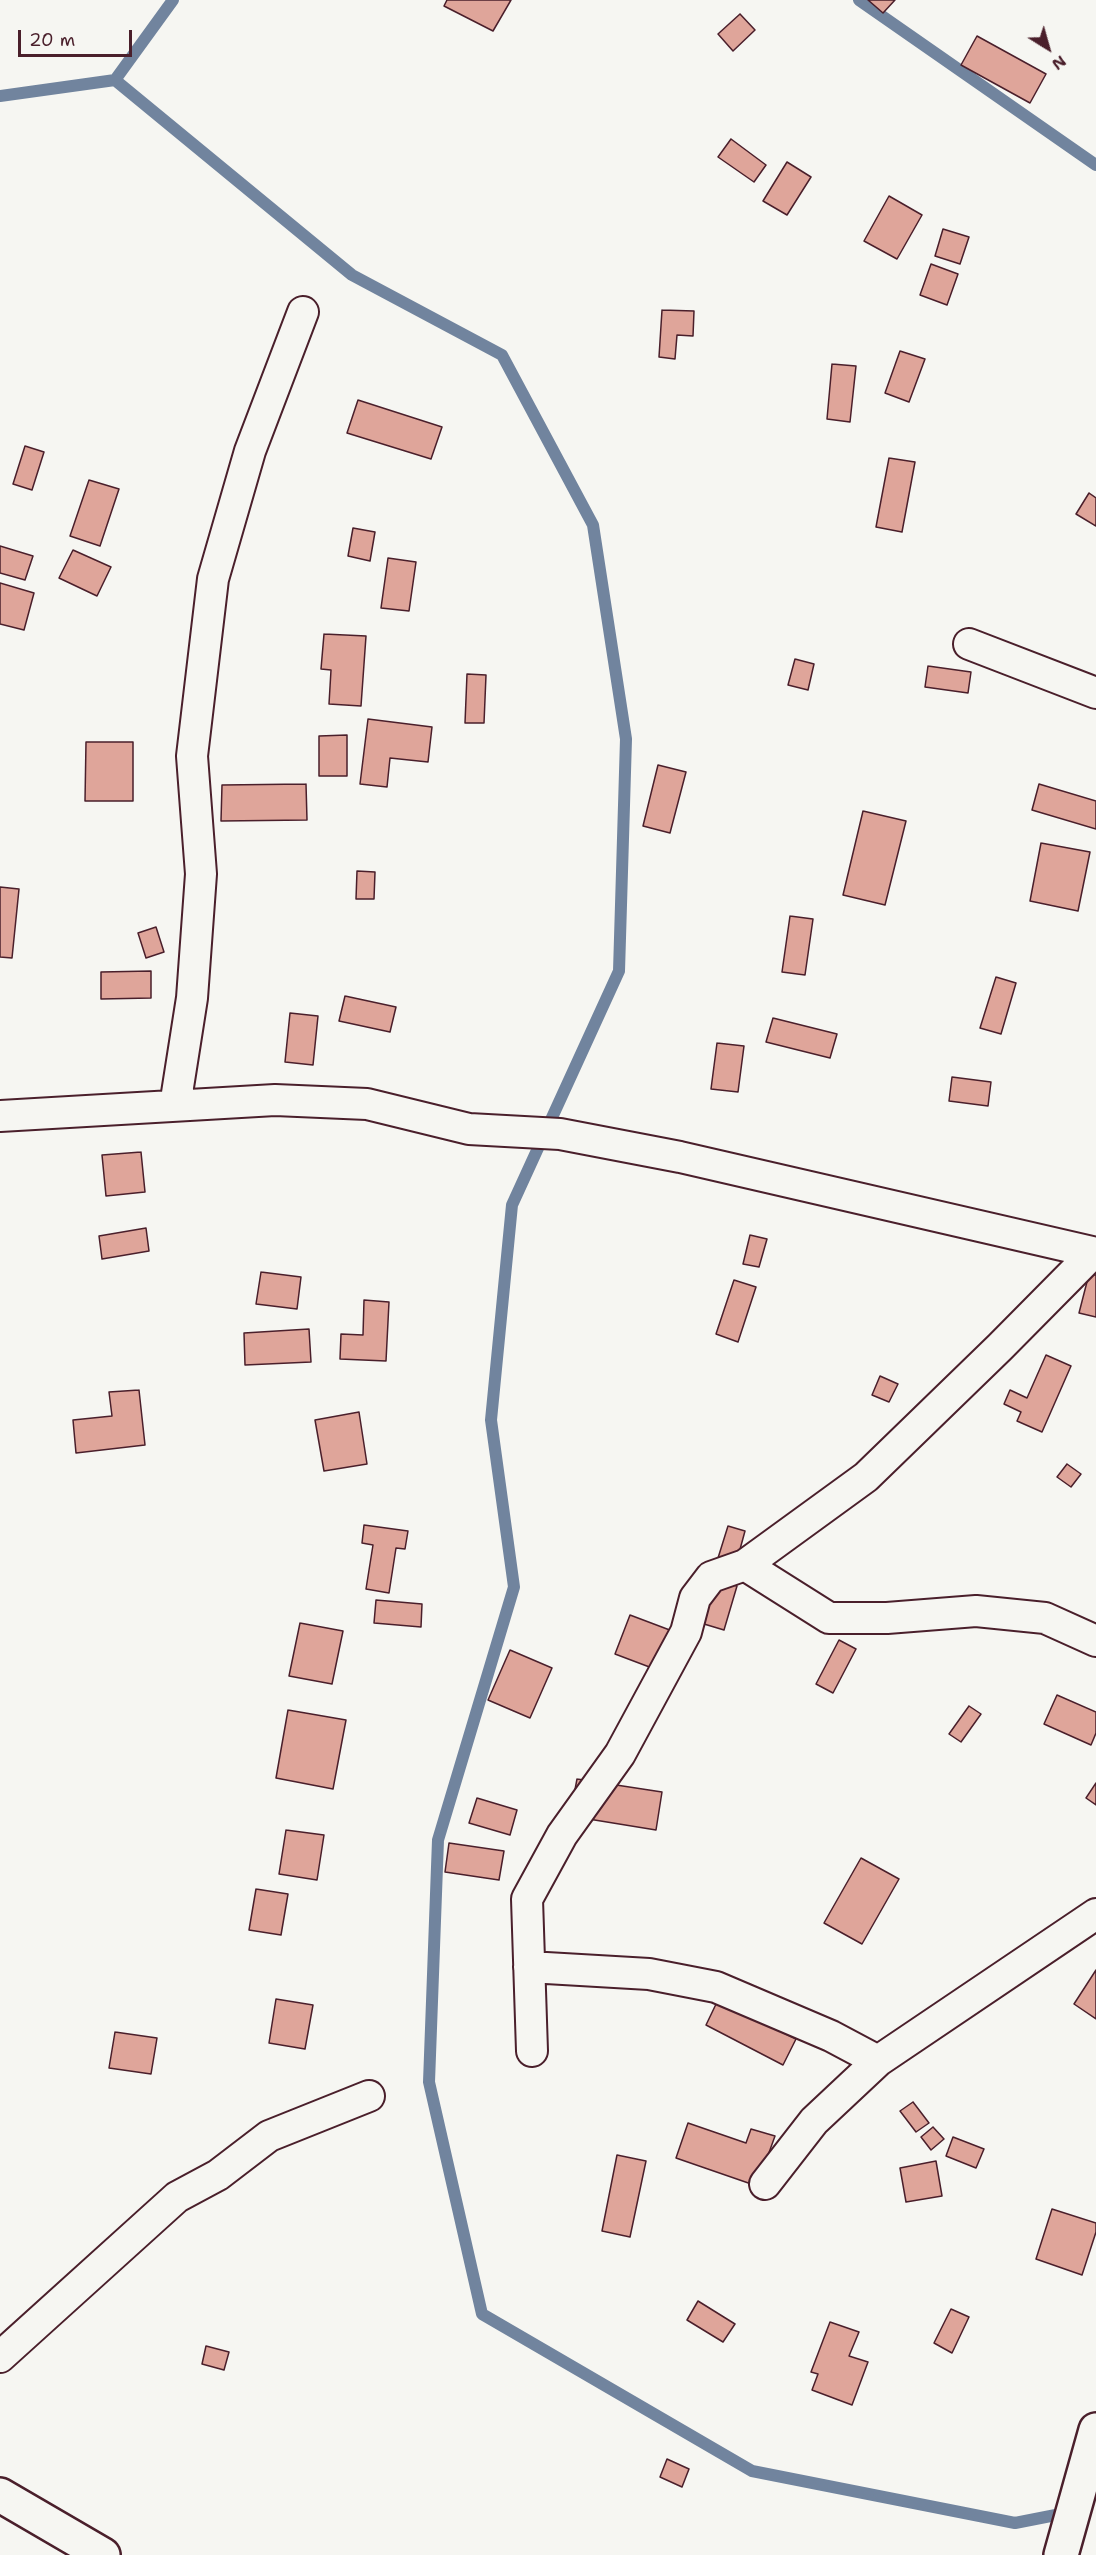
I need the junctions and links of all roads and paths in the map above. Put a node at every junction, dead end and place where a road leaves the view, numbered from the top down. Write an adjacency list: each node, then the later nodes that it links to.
1 (303, 312): 4 (street)
2 (969, 644): 3 (street)
3 (1096, 693)
4 (175, 1106): 5 (street); 6 (street)
5 (0, 1116)
6 (1094, 1253): 7 (street)
7 (744, 1565): 8 (street); 10 (street)
8 (1096, 1641)
9 (1096, 1914): 12 (street)
10 (529, 1967): 11 (street); 12 (street)
11 (532, 2051)
12 (878, 2061): 14 (street)
13 (369, 2096): 15 (street)
14 (765, 2184)
15 (0, 2357)
16 (1096, 2430): 19 (street)
17 (0, 2495): 18 (street)
18 (103, 2555)
19 (1061, 2555)

